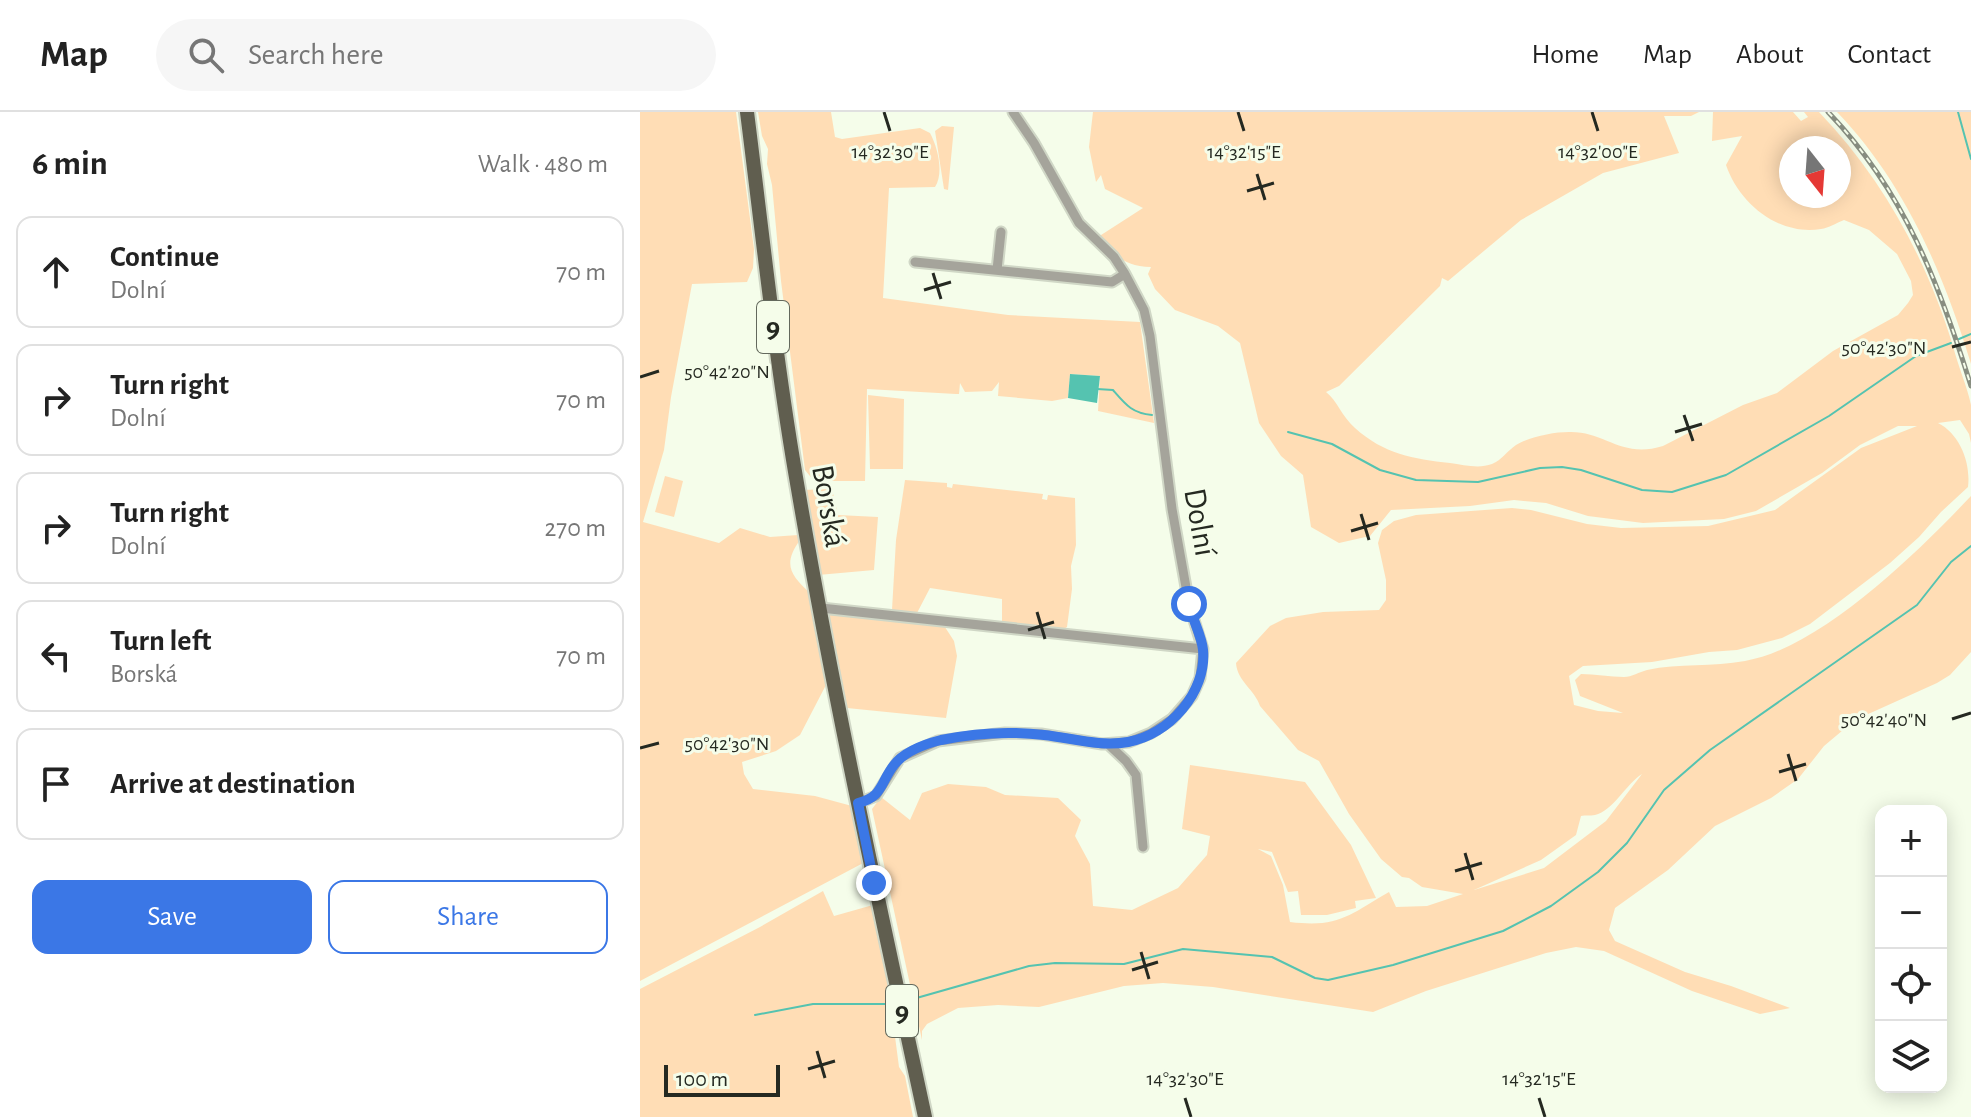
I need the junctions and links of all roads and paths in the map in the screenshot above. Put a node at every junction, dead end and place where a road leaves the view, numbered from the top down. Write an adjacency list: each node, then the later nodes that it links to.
1 (747, 112): 7 (main road, Borská / 9)
2 (1013, 112): 6 (street, Dolní)
3 (1001, 232): 5 (street)
4 (915, 262): 5 (street)
5 (997, 270): 6 (street)
6 (1125, 274): 8 (street, Dolní)
7 (821, 608): 8 (street); 10 (main road, Borská / 9)
8 (1203, 649): 9 (street, Dolní)
9 (1108, 744): 10 (street, Dolní); 11 (street)
10 (858, 803): 12 (main road, Borská / 9)
11 (1143, 847)
12 (925, 1117)

